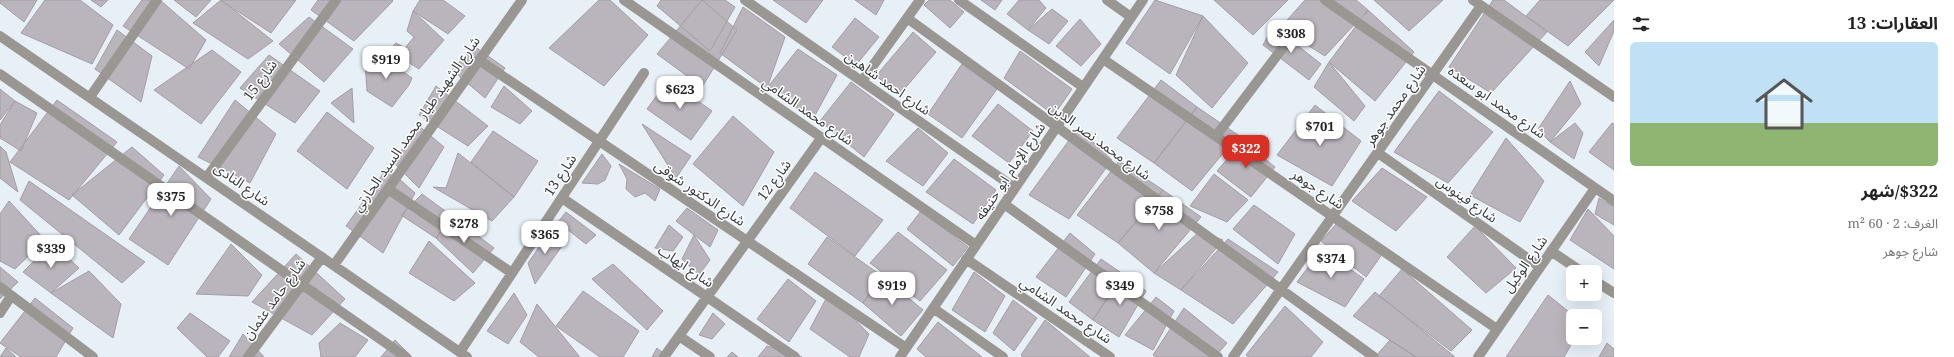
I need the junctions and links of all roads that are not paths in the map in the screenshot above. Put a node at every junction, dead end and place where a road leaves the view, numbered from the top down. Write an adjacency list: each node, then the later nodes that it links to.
1 (157, 0): 24 (street)
2 (336, 0): 31 (street, شارع 15)
3 (522, 0): 18 (street, شارع الشهيد طيار محمد السيد الحارتي)
4 (624, 0): 28 (street, شارع محمد الشامي)
5 (745, 0): 22 (street, شارع احمد شاهين)
6 (920, 0): 14 (street)
7 (959, 0): 23 (street)
8 (1107, 0): 13 (street)
9 (1143, 0): 13 (street, شارع الإمام ابو حنيفه)
10 (1325, 0): 21 (street, شارع محمد ابو سعده)
11 (1473, 0): 12 (street)
12 (1482, 6): 21 (street, شارع محمد جوهر); 25 (street)
13 (1131, 17): 17 (street, شارع الإمام ابو حنيفه)
14 (907, 18): 22 (street); 26 (street, شارع محمد نصر الدين)
15 (1294, 33): 27 (street)
16 (0, 36): 24 (street, شارع النادى)
17 (1103, 59): 23 (street, شارع الإمام ابو حنيفه); 27 (street, شارع جوهر)
18 (479, 60): 29 (street, شارع الدكتور شوقى); 34 (street, شارع الشهيد طيار محمد السيد الحارتي)
19 (644, 73): 29 (street, شارع 13)
20 (0, 74): 48 (street)
21 (1433, 75): 30 (street, شارع محمد جوهر); 33 (street, شارع محمد ابو سعده)
22 (862, 82): 32 (street, شارع احمد شاهين)
23 (1083, 87): 26 (street, شارع الإمام ابو حنيفه)
24 (90, 97): 31 (street, شارع النادى)
25 (1614, 97)
26 (1057, 127): 32 (street, شارع الإمام ابو حنيفه); 51 (street, شارع محمد نصر الدين)
27 (1216, 136): 38 (street, شارع جوهر)
28 (822, 137): 39 (street, شارع 12); 40 (street, شارع محمد الشامي)
29 (599, 141): 35 (street, شارع 13); 39 (street, شارع الدكتور شوقى)
30 (1378, 153): 38 (street, شارع محمد جوهر); 46 (street, شارع فينوس)
31 (206, 177): 42 (street, شارع النادى)
32 (1015, 188): 37 (street, شارع الإمام ابو حنيفه)
33 (1595, 188): 36 (street, شارع محمد ابو سعده); 41 (street, شارع الوكيل)
34 (388, 189): 44 (street, شارع الشهيد طيار محمد السيد الحارتي); 47 (street)
35 (562, 198): 47 (street, شارع 13); 54 (street, شارع ايهاب)
36 (1614, 201)
37 (1004, 204): 40 (street, شارع الإمام ابو حنيفه); 69 (street)
38 (1333, 216): 51 (street, شارع محمد جوهر); 57 (street, شارع جوهر)
39 (747, 241): 54 (street, شارع 12); 59 (street, شارع الدكتور شوقى)
40 (976, 245): 43 (street, شارع الإمام ابو حنيفه)
41 (1551, 251): 45 (street); 46 (street, شارع الوكيل)
42 (322, 257): 44 (street, شارع النادى); 48 (street, شارع حامد عثمان)
43 (966, 259): 55 (street, شارع الإمام ابو حنيفه); 68 (street, شارع محمد الشامي)
44 (334, 265): 60 (street, شارع النادى)
45 (1572, 265)
46 (1540, 267): 57 (street, شارع الوكيل)
47 (512, 273): 60 (street, شارع 13)
48 (301, 285): 62 (street, شارع حامد عثمان); 63 (street)
49 (1602, 285): 52 (street)
50 (0, 287): 53 (street)
51 (1281, 290): 70 (street, شارع محمد جوهر); 71 (street, شارع محمد نصر الدين)
52 (1614, 293)
53 (11, 296): 56 (street); 61 (street)
54 (707, 297): 58 (street, شارع 12); 66 (street, شارع ايهاب)
55 (933, 308): 59 (street, شارع الإمام ابو حنيفه); 67 (street)
56 (0, 313)
57 (1498, 328): 72 (street, شارع الوكيل)
58 (679, 336): 64 (street, شارع 12); 65 (street)
59 (903, 353)
60 (463, 354)
61 (94, 357)
62 (248, 357)
63 (406, 357)
64 (664, 357)
65 (710, 357)
66 (795, 357)
67 (1003, 357)
68 (1110, 357)
69 (1218, 357)
70 (1233, 357)
71 (1374, 357)
72 (1478, 357)

